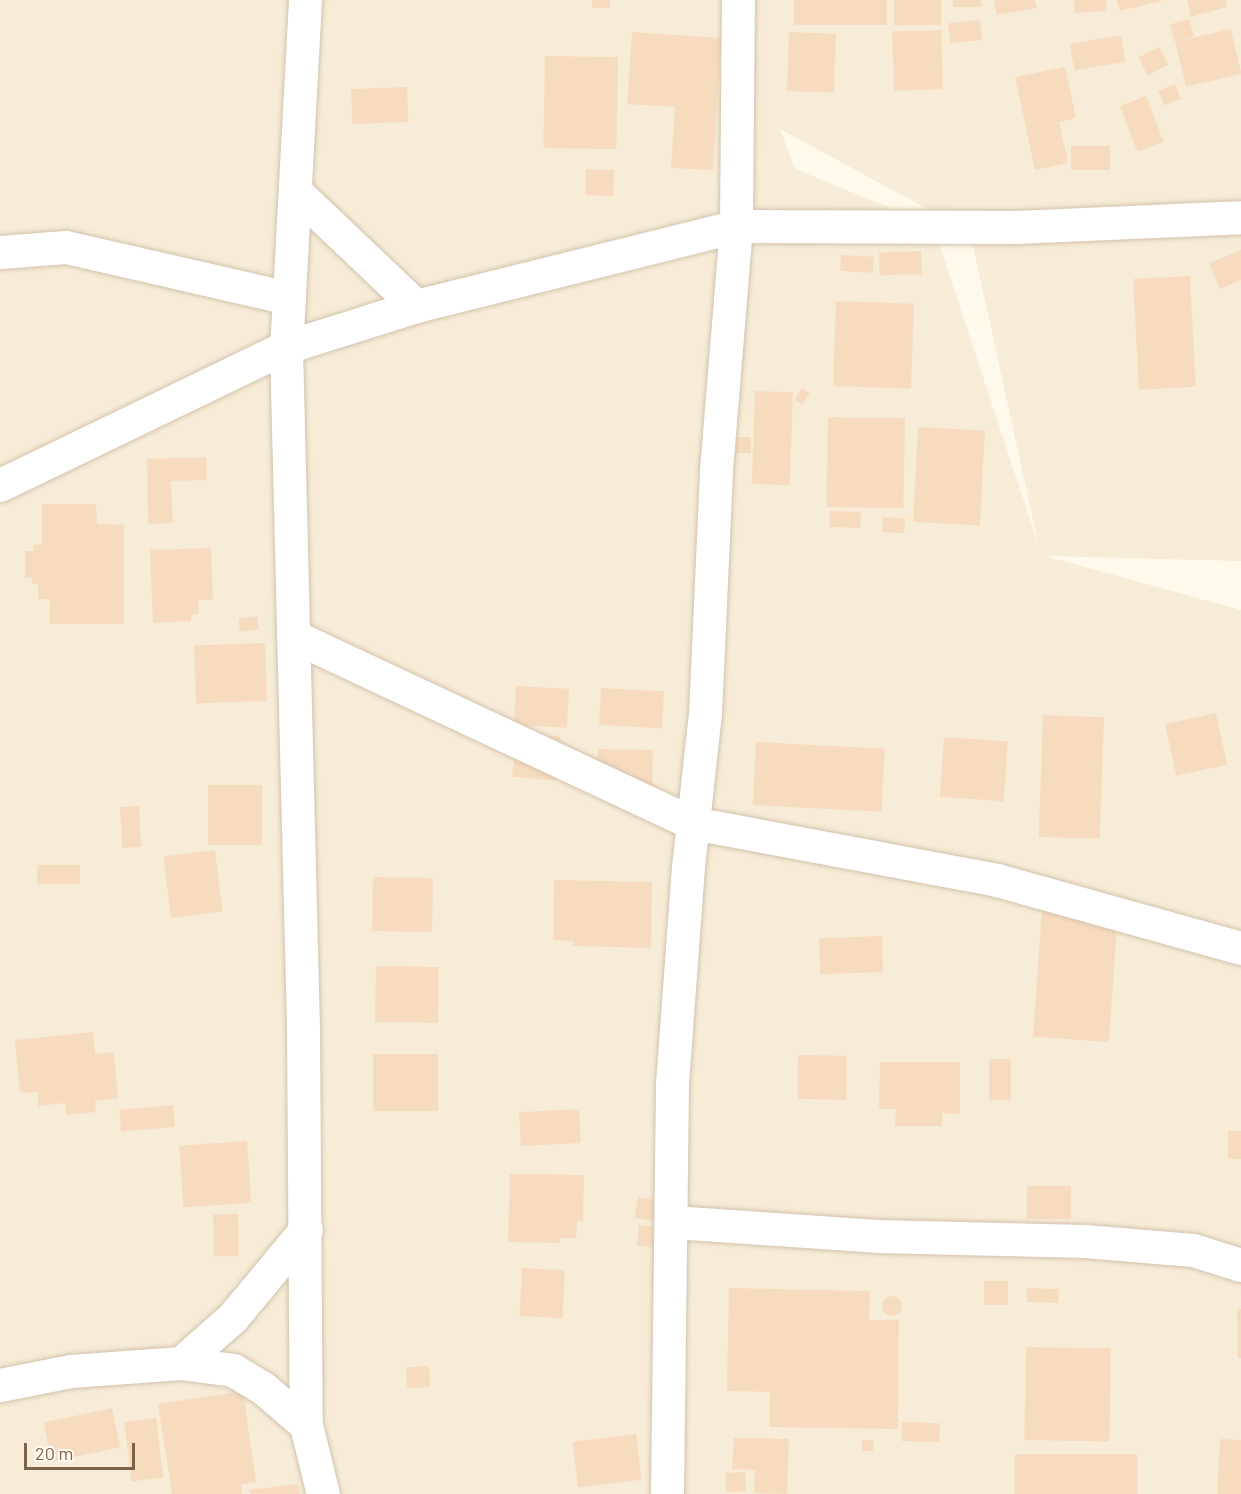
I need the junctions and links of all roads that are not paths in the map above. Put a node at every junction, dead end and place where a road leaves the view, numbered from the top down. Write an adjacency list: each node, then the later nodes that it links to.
1 (305, 0): 3 (street)
2 (738, 0): 5 (street)
3 (296, 192): 7 (street); 8 (street)
4 (1241, 217): 5 (street)
5 (736, 226): 8 (street); 12 (street)
6 (0, 252): 7 (street)
7 (289, 298): 9 (street)
8 (416, 306): 9 (street)
9 (286, 347): 10 (street); 11 (street)
10 (0, 485)
11 (293, 636): 12 (street); 15 (street)
12 (693, 823): 13 (street); 14 (street)
13 (1241, 948)
14 (673, 1221): 16 (street); 21 (street)
15 (306, 1228): 17 (street); 19 (street)
16 (1241, 1264)
17 (181, 1363): 18 (street); 19 (street)
18 (0, 1385)
19 (306, 1425): 20 (street)
20 (323, 1494)
21 (667, 1494)

